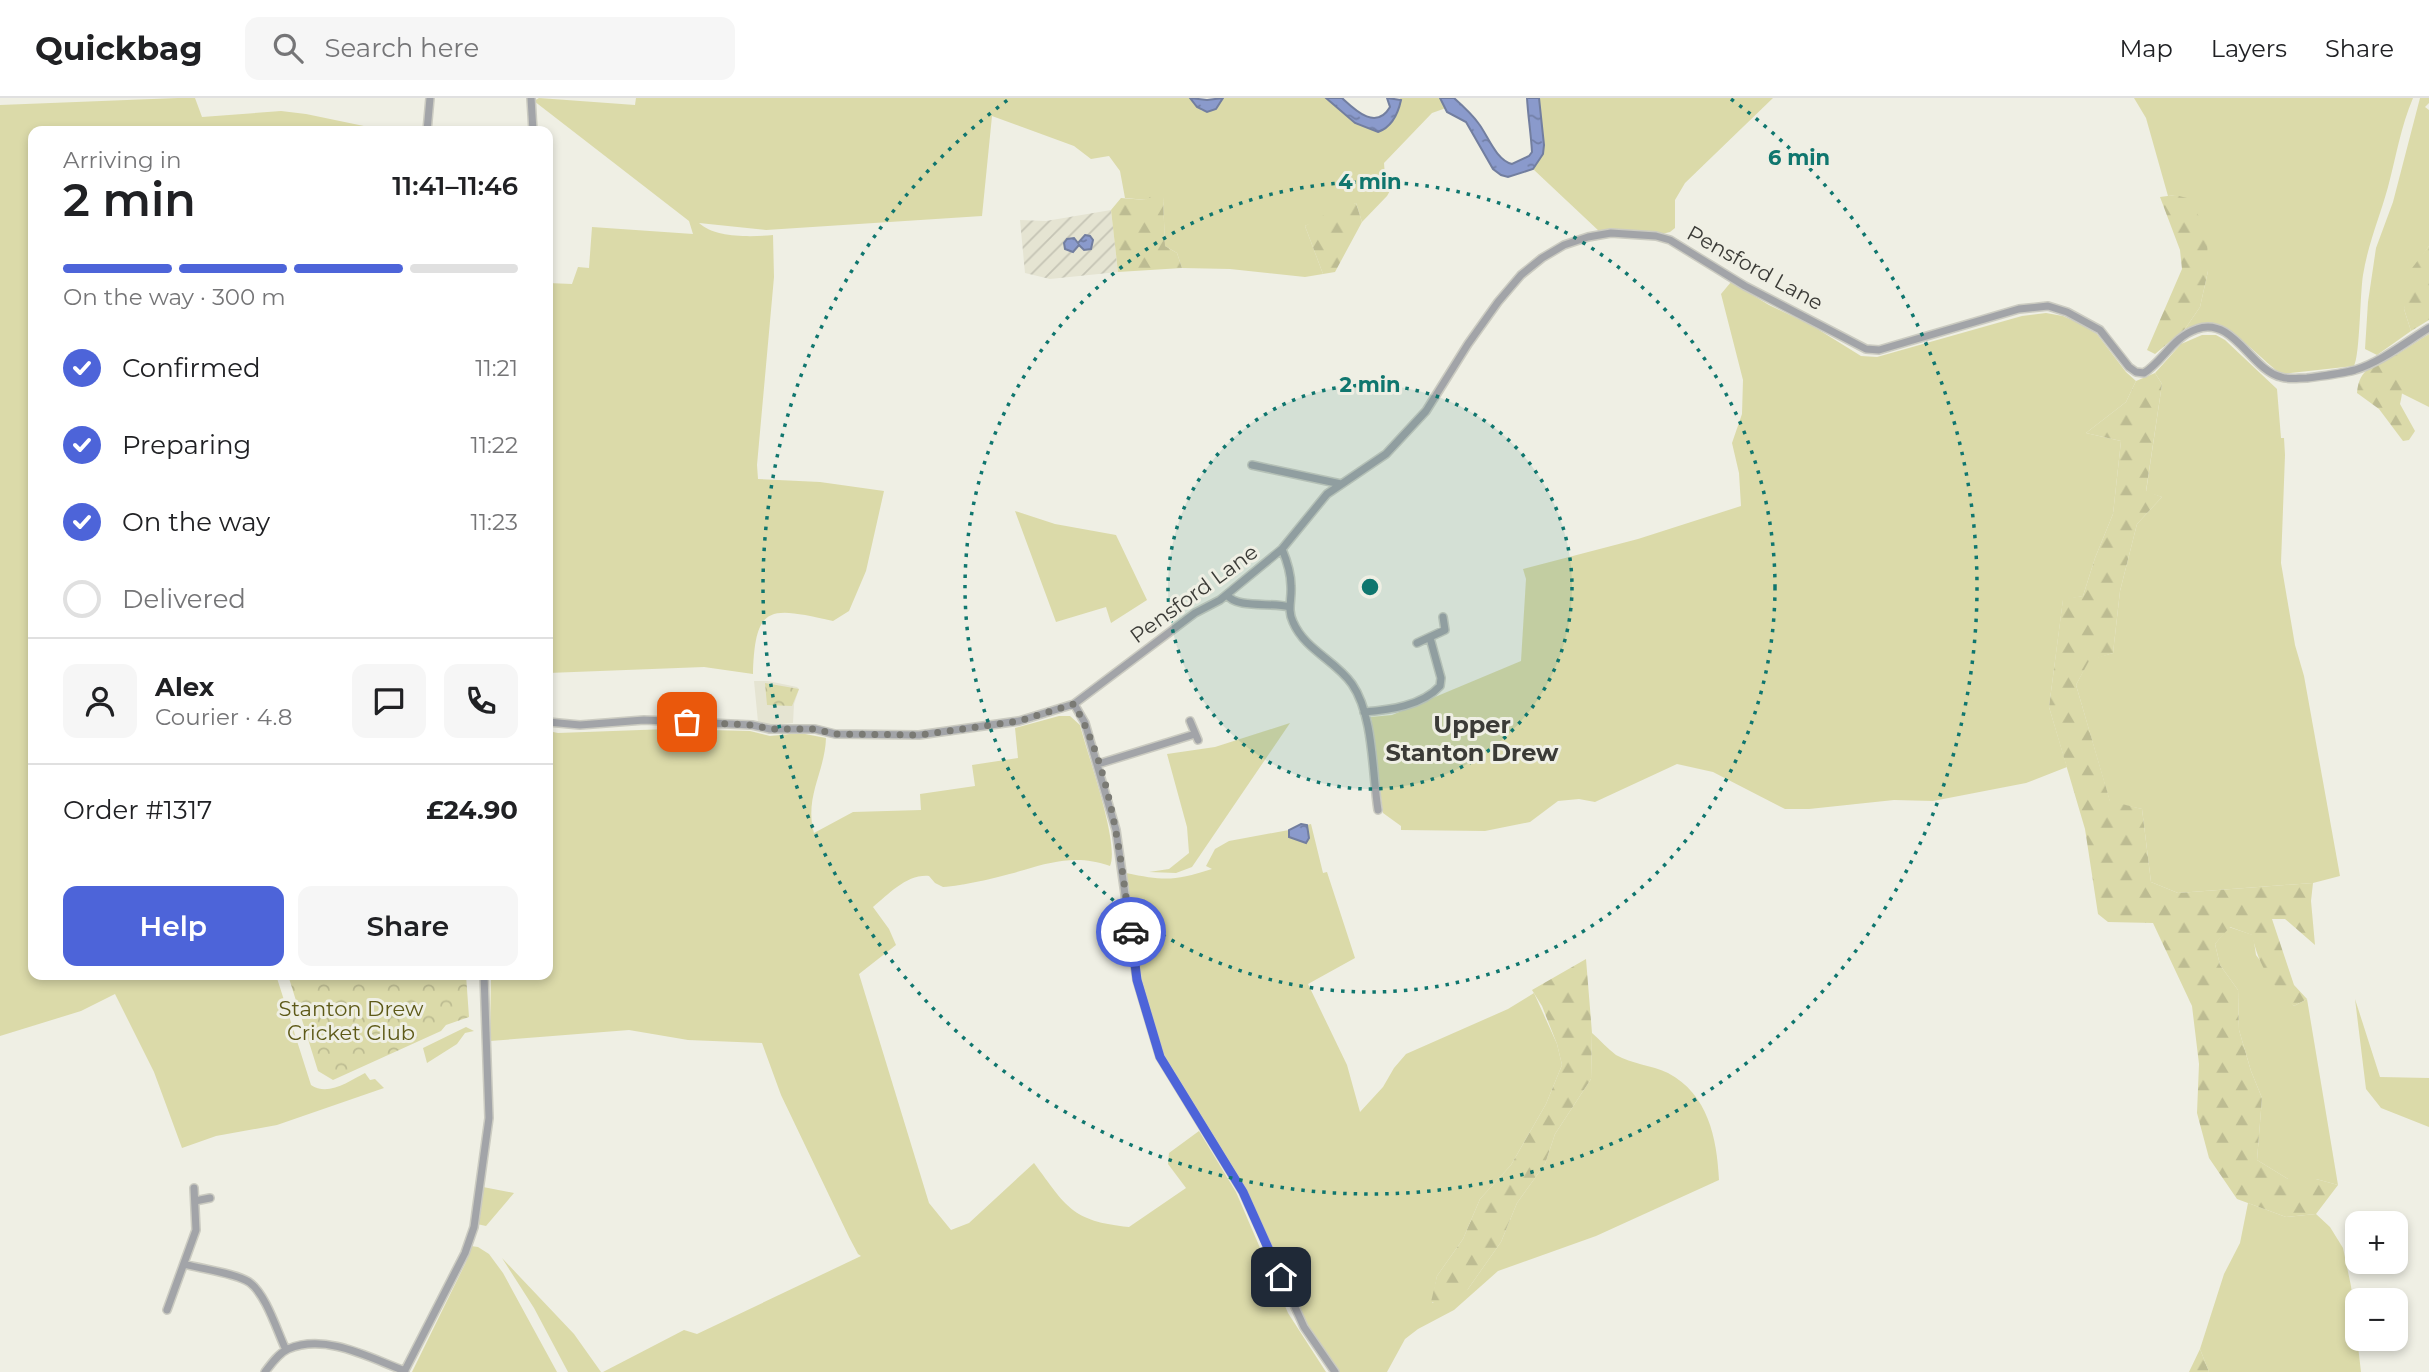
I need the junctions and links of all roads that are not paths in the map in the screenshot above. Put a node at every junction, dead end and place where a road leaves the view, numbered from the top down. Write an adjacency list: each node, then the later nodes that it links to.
1 (430, 98): 3 (street)
2 (531, 98): 4 (street)
3 (427, 126)
4 (533, 126)
5 (2429, 328): 7 (street, Pensford Lane)
6 (1252, 465): 7 (street)
7 (1340, 484): 8 (street, Pensford Lane)
8 (1282, 549): 9 (street, Pensford Lane); 10 (street)
9 (1227, 594): 10 (street); 14 (street, Pensford Lane)
10 (1289, 607): 15 (street)
11 (1443, 617): 12 (street)
12 (1430, 638): 13 (street); 15 (street)
13 (1417, 643)
14 (1074, 704): 17 (street, Pensford Lane); 18 (street)
15 (1364, 712): 19 (street)
16 (1191, 721): 18 (street)
17 (553, 722)
18 (1098, 764): 29 (street)
19 (1378, 810)
20 (484, 980): 27 (street)
21 (194, 1188): 23 (street)
22 (210, 1198): 23 (street)
23 (195, 1201): 24 (street)
24 (184, 1264): 25 (street); 26 (street)
25 (167, 1310)
26 (286, 1350): 27 (street); 28 (street)
27 (405, 1371)
28 (265, 1372)
29 (1335, 1372)

